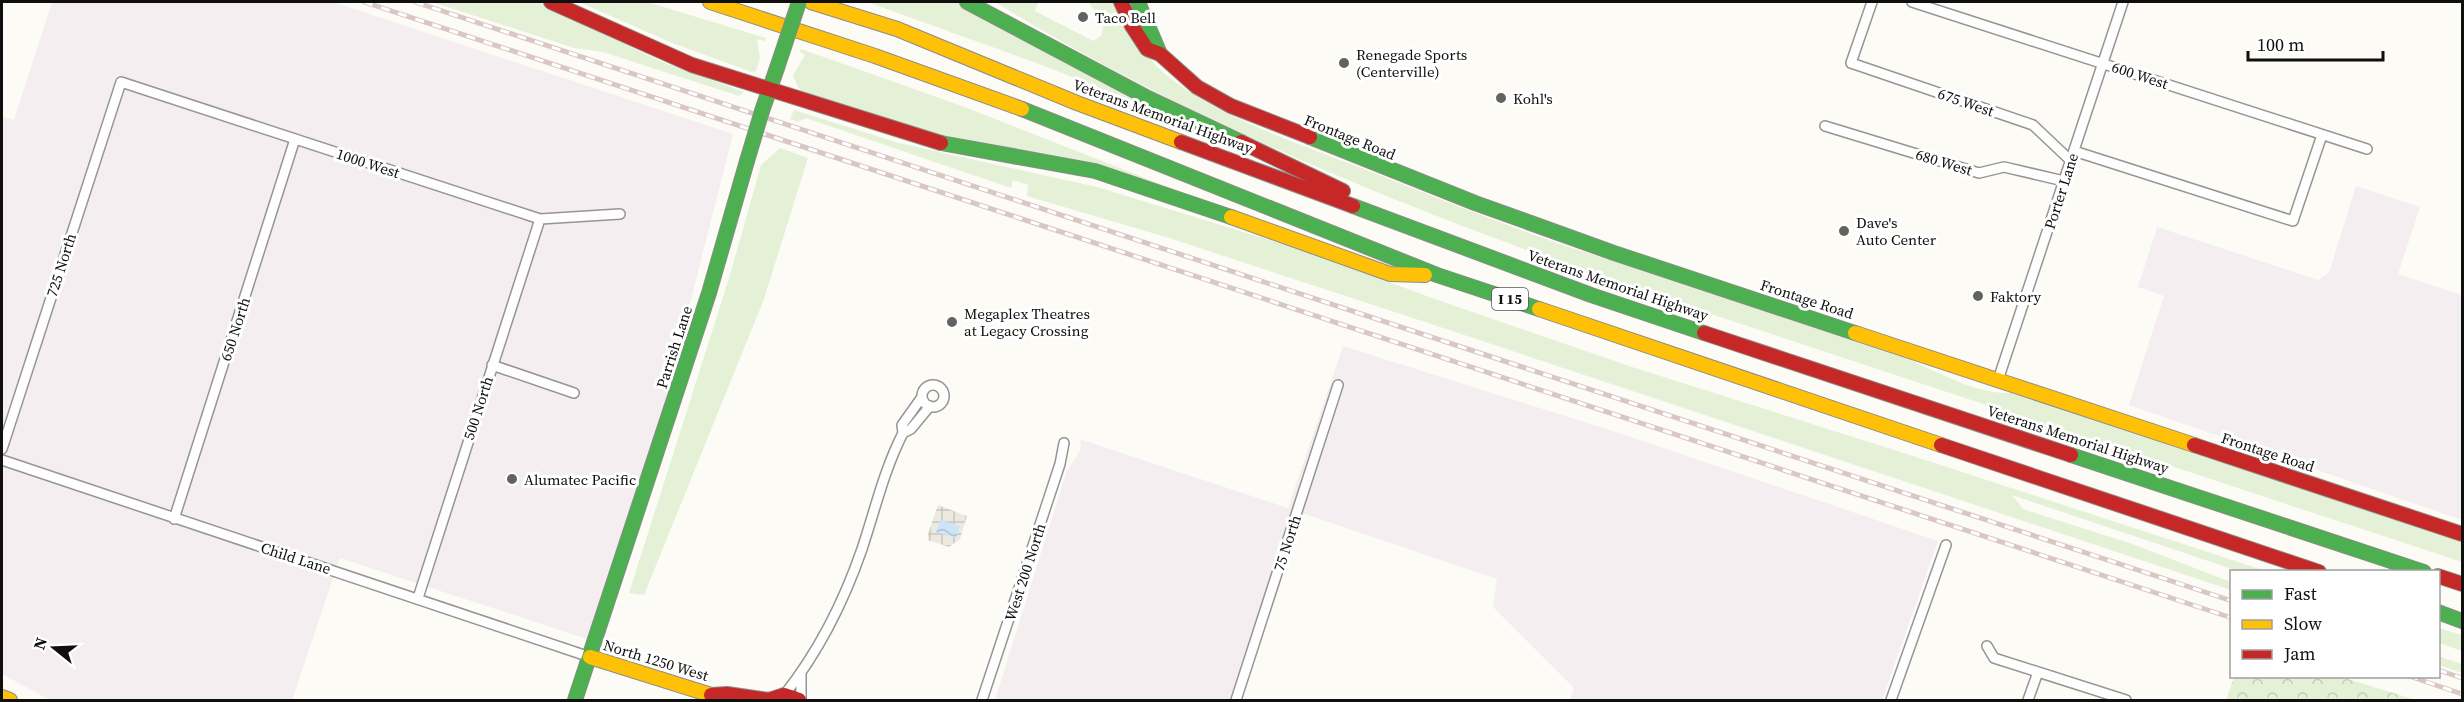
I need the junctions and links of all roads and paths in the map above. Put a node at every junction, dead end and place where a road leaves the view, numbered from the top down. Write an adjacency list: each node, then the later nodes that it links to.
1 (551, 2): 14 (main road)
2 (710, 2): 24 (main road, I 15)
3 (799, 2): 14 (main road, Parrish Lane, bridge)
4 (811, 2): 23 (main road, Veterans Memorial Highway / I 15)
5 (1121, 2): 11 (main road, Frontage Road)
6 (1138, 2): 11 (main road, Frontage Road)
7 (1872, 2): 19 (street, 675 West)
8 (1912, 2): 12 (street, 600 West)
9 (2123, 2): 12 (street, Porter Lane)
10 (970, 3): 23 (main road)
11 (1160, 54): 26 (main road, Frontage Road)
12 (2103, 63): 16 (street, 600 West); 19 (street, Porter Lane)
13 (121, 82): 17 (street, 1000 West); 33 (street, 725 North)
14 (769, 90): 24 (main road); 46 (main road, Parrish Lane, bridge)
15 (1824, 126): 20 (street, 680 West)
16 (2322, 135): 18 (street, 600 West); 19 (street, 675 West)
17 (295, 139): 22 (street, 1000 West); 35 (street, 650 North)
18 (2367, 149)
19 (2072, 156): 20 (street, Porter Lane)
20 (2064, 181): 26 (street, Porter Lane)
21 (620, 214): 22 (street, 1000 West)
22 (540, 219): 25 (street, 500 North)
23 (1430, 234): 39 (main road, Veterans Memorial Highway / I 15)
24 (1437, 275): 38 (main road, I 15)
25 (492, 365): 28 (street); 42 (street, 500 North)
26 (1998, 380): 36 (main road, Frontage Road)
27 (1338, 385): 57 (street, 75 North)
28 (574, 393)
29 (922, 397): 30 (street); 30 (street); 31 (street)
30 (930, 406): 31 (street)
31 (903, 433): 48 (street)
32 (1064, 443): 56 (street, West 200 North)
33 (2, 449)
34 (2, 460): 35 (street, Child Lane)
35 (174, 519): 42 (street, Child Lane)
36 (2463, 534)
37 (1946, 545): 58 (street)
38 (2313, 570)
39 (2418, 570)
40 (2440, 576): 41 (main road)
41 (2463, 584)
42 (418, 598): 46 (street, Child Lane)
43 (2440, 612): 44 (main road)
44 (2463, 621)
45 (1987, 646): 47 (street)
46 (590, 657): 51 (main road, North 1250 West); 53 (main road, Parrish Lane)
47 (2038, 672): 59 (street); 60 (street)
48 (801, 674): 49 (street); 55 (street)
49 (785, 694): 54 (main road); 55 (main road)
50 (2, 697): 52 (main road)
51 (715, 698): 54 (main road, North 1250 West)
52 (9, 700)
53 (575, 700)
54 (769, 700)
55 (800, 700)
56 (982, 700)
57 (1236, 700)
58 (1891, 700)
59 (2028, 700)
60 (2126, 700)

